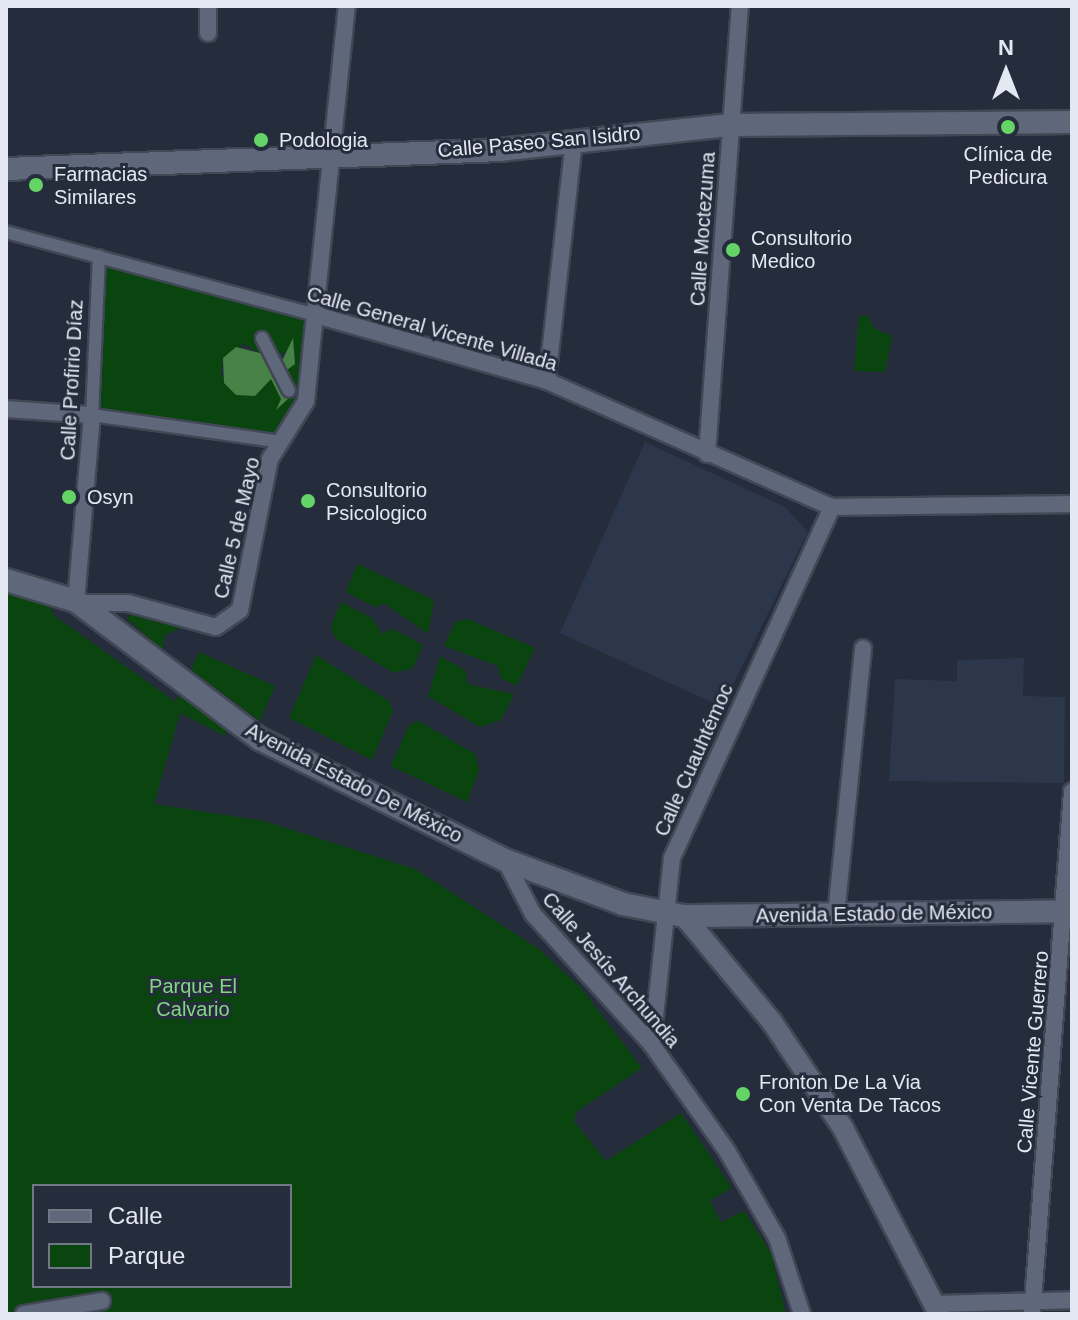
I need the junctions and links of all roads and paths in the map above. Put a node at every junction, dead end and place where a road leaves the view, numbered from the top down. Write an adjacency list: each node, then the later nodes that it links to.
1 (208, 6): 4 (street)
2 (347, 6): 8 (street, Calle 5 de Mayo)
3 (740, 6): 6 (street, Calle Moctezuma)
4 (208, 33)
5 (1072, 122): 6 (main road, Calle Paseo San Isidro)
6 (731, 125): 7 (main road, Calle Paseo San Isidro); 19 (street, Calle Moctezuma)
7 (574, 140): 8 (main road, Calle Paseo San Isidro); 14 (street)
8 (333, 157): 9 (main road, Calle Paseo San Isidro); 12 (street, Calle 5 de Mayo)
9 (6, 169)
10 (6, 232): 11 (street, Calle General Vicente Villada)
11 (99, 256): 12 (street, Calle General Vicente Villada); 17 (street, Calle Profirio Díaz)
12 (316, 315): 14 (street, Calle General Vicente Villada); 18 (street, Calle 5 de Mayo)
13 (262, 338): 15 (street)
14 (547, 381): 19 (street, Calle General Vicente Villada)
15 (289, 391)
16 (6, 409): 17 (street)
17 (92, 415): 18 (street); 23 (street, Calle Profirio Díaz)
18 (282, 442): 23 (street, Calle 5 de Mayo)
19 (707, 454): 21 (street, Calle General Vicente Villada)
20 (1072, 504): 21 (street)
21 (832, 507): 28 (street, Calle Cuauhtémoc)
22 (6, 580): 23 (main road, Avenida Estado De México)
23 (77, 602): 26 (main road, Avenida Estado De México)
24 (863, 648): 29 (street)
25 (1072, 792): 27 (street, Calle Vicente Guerrero)
26 (505, 860): 28 (main road, Avenida Estado De México); 30 (street, Calle Jesús Archundia)
27 (1068, 911): 29 (main road, Avenida Estado de México); 33 (street, Calle Vicente Guerrero)
28 (676, 915): 29 (main road, Avenida Estado de México); 30 (street, Calle Cuauhtémoc); 34 (street)
29 (836, 915)
30 (652, 1045): 36 (street, Calle Jesús Archundia)
31 (1072, 1300): 33 (street)
32 (102, 1301): 35 (street)
33 (1032, 1308): 34 (street)
34 (936, 1309)
35 (24, 1314)
36 (802, 1314)

